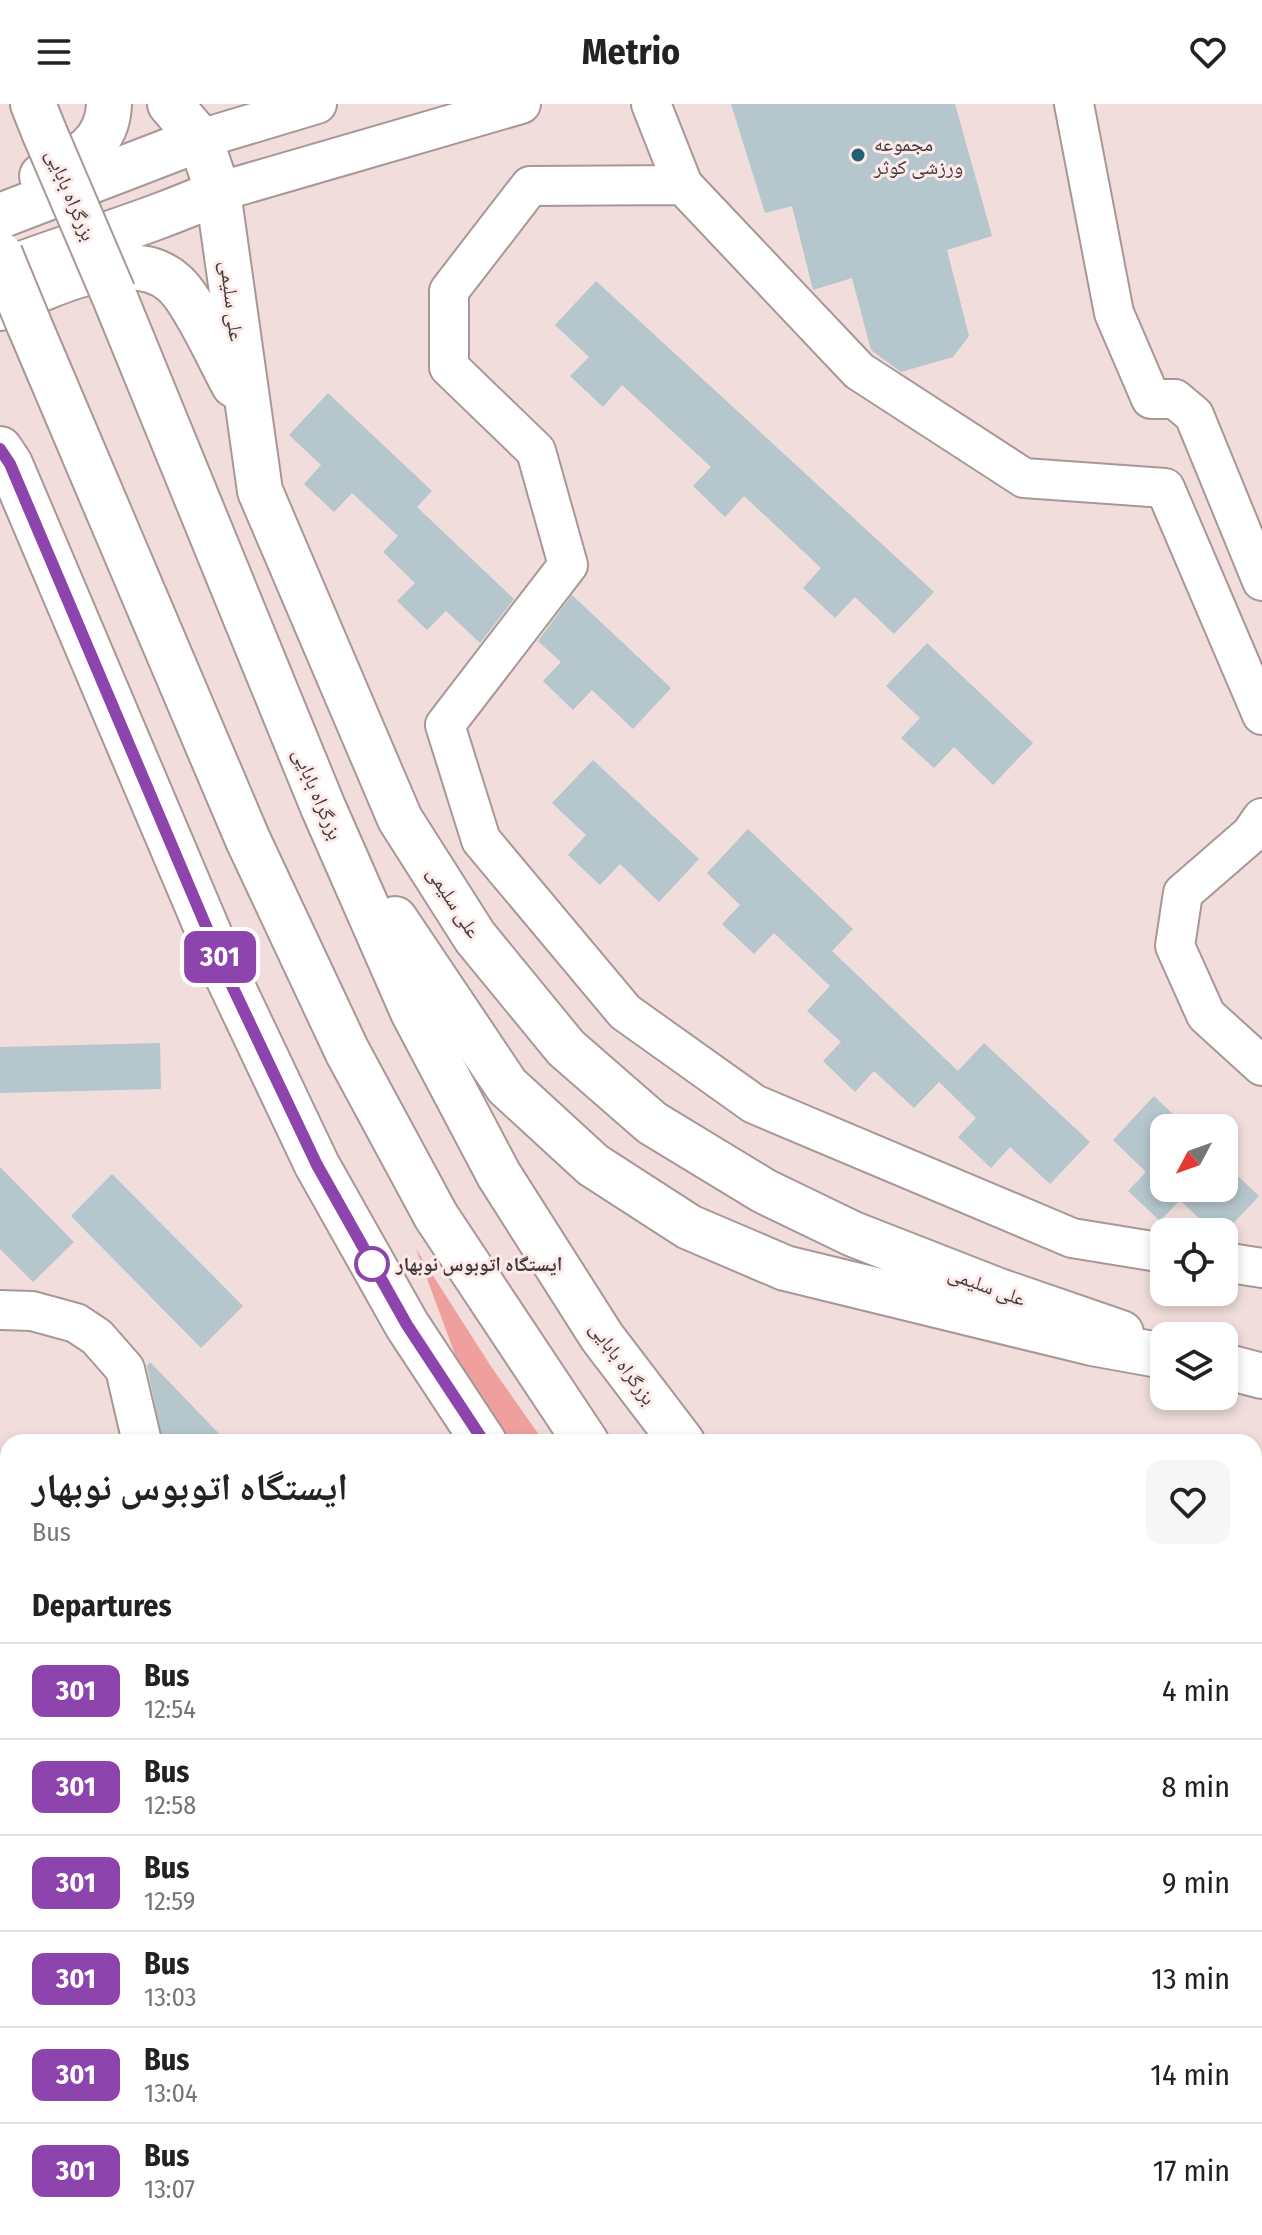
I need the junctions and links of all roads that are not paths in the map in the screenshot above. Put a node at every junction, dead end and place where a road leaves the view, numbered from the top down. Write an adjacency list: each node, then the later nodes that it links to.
1 (109, 104): 11 (main road)
2 (170, 104): 8 (main road, علی سلیمی)
3 (317, 104): 8 (street)
4 (521, 104): 10 (street)
5 (651, 104): 9 (street)
6 (1074, 104): 18 (street)
7 (39, 119): 20 (main road, بزرگراه بابایی, bridge)
8 (200, 139): 10 (main road, علی سلیمی); 12 (main road)
9 (683, 185): 19 (street); 23 (street)
10 (218, 192): 14 (main road); 16 (main road, علی سلیمی)
11 (0, 195)
12 (0, 216)
13 (0, 254): 15 (main road, bridge)
14 (0, 272)
15 (14, 315): 16 (main road); 33 (main road)
16 (245, 404): 27 (main road, علی سلیمی)
17 (0, 449): 31 (main road)
18 (1262, 581)
19 (1262, 715)
20 (323, 807): 28 (main road); 34 (main road, بزرگراه بابایی)
21 (1262, 818): 22 (street)
22 (1262, 1066)
23 (1150, 1251)
24 (1238, 1264): 25 (street)
25 (1262, 1268)
26 (0, 1310): 32 (street)
27 (1150, 1342)
28 (1150, 1353)
29 (1238, 1370): 30 (main road)
30 (1262, 1376)
31 (473, 1433)
32 (140, 1434)
33 (581, 1434)
34 (676, 1434)

